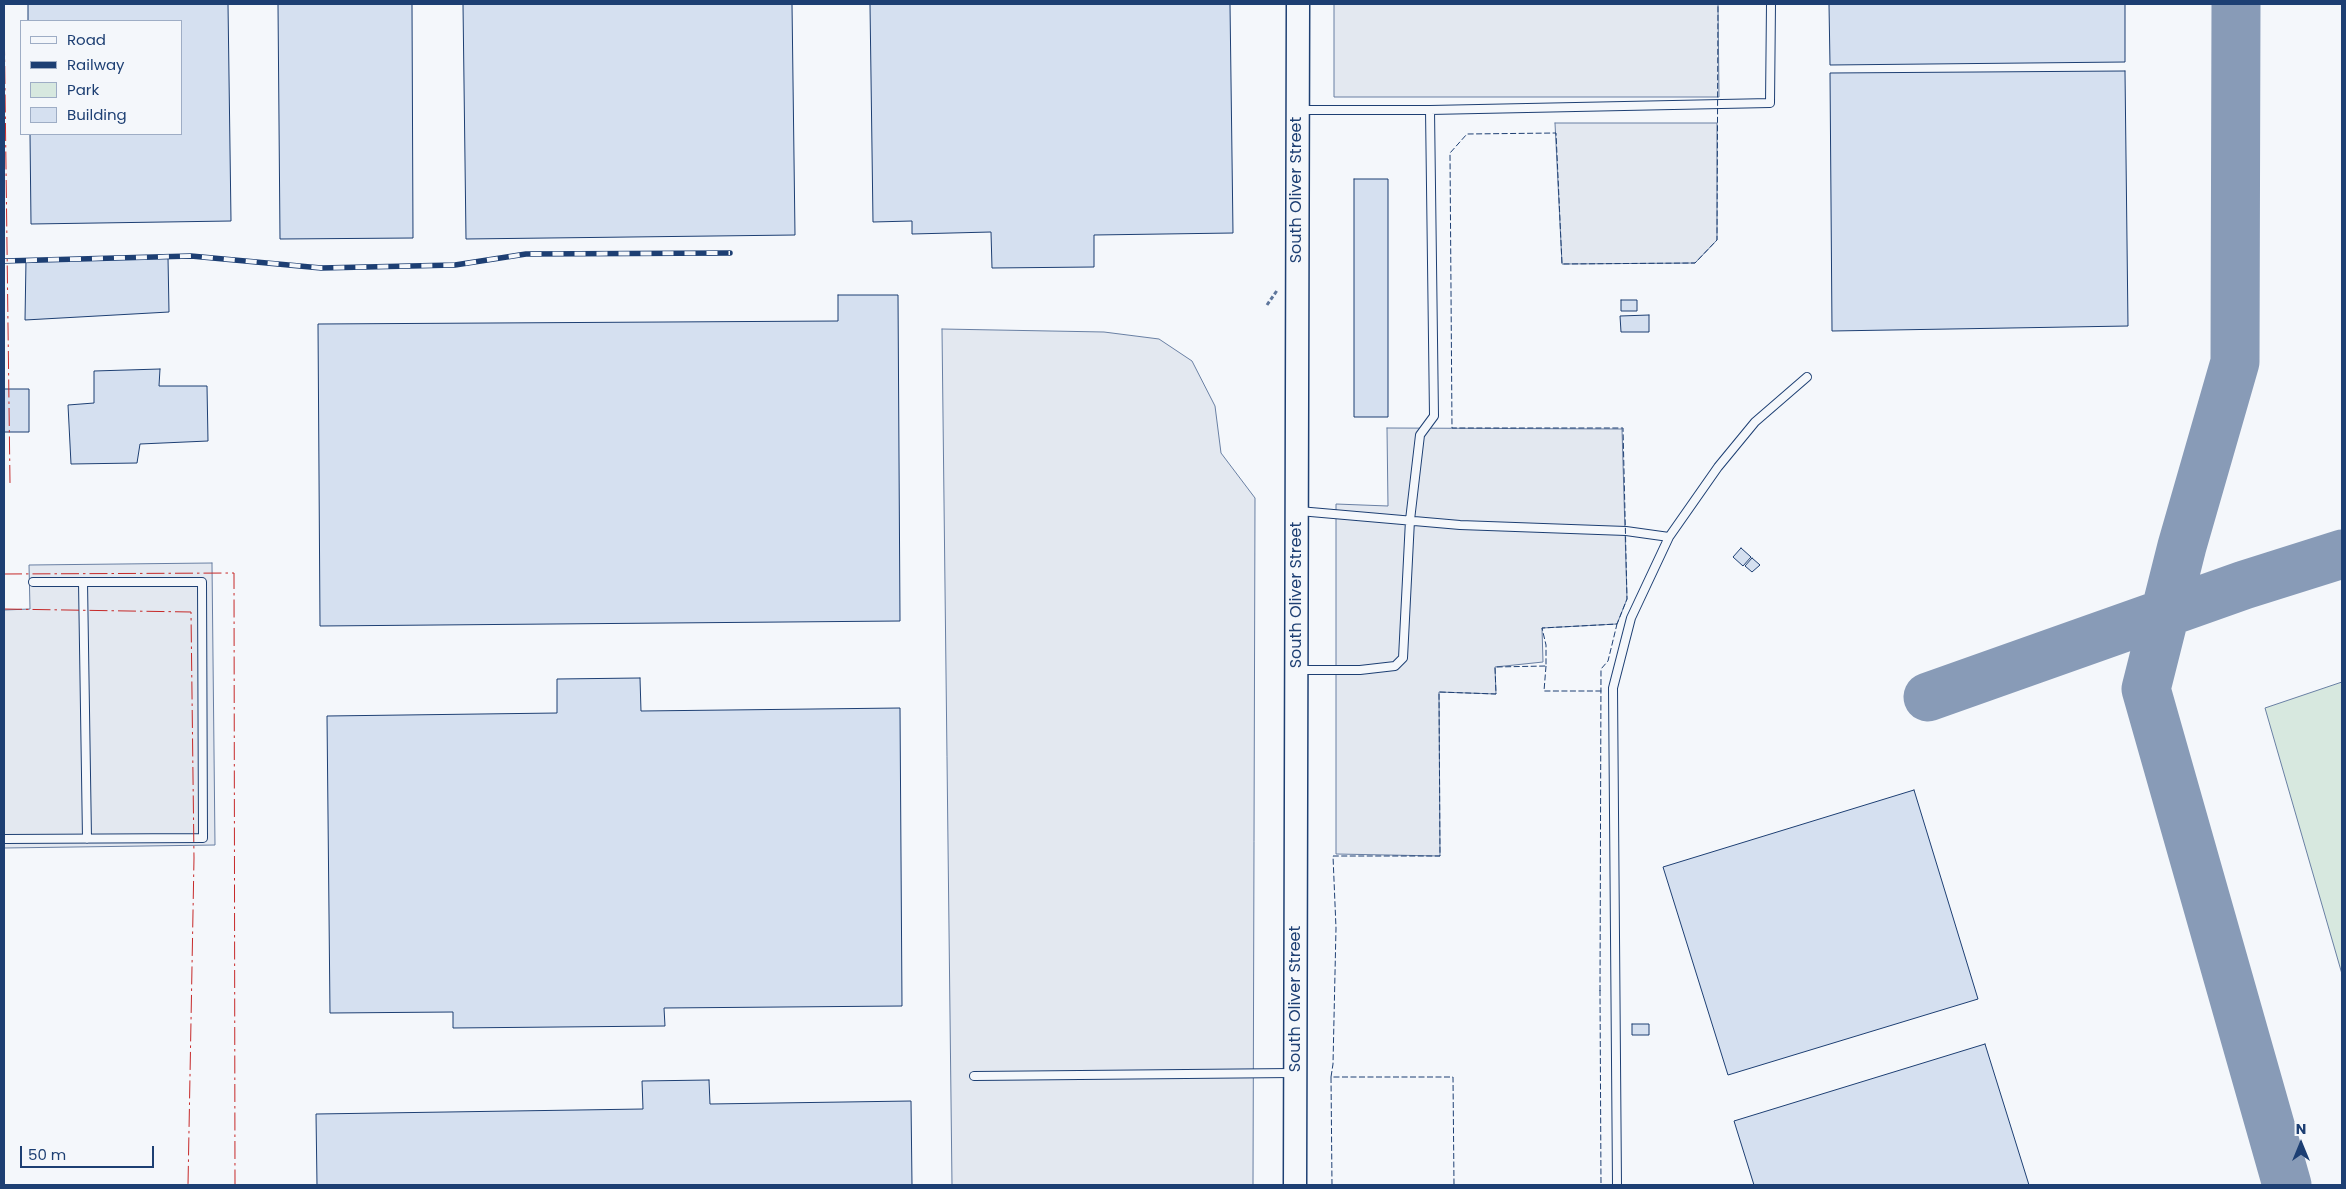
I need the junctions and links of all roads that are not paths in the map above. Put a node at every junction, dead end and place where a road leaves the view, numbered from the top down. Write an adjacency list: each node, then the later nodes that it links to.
1 (1298, 4): 3 (main road, South Oliver Street)
2 (1772, 4): 4 (lane)
3 (1298, 110): 4 (lane); 6 (main road, South Oliver Street)
4 (1430, 110): 7 (lane)
5 (1807, 378): 8 (lane)
6 (1297, 511): 7 (lane); 11 (main road, South Oliver Street)
7 (1410, 520): 8 (lane); 11 (lane)
8 (1669, 538): 17 (lane)
9 (33, 582): 10 (lane)
10 (83, 582): 13 (lane); 13 (lane)
11 (1296, 670): 14 (main road, South Oliver Street)
12 (4, 839): 13 (lane)
13 (87, 839)
14 (1296, 1073): 15 (lane); 16 (main road, South Oliver Street)
15 (974, 1076)
16 (1295, 1185)
17 (1617, 1185)

